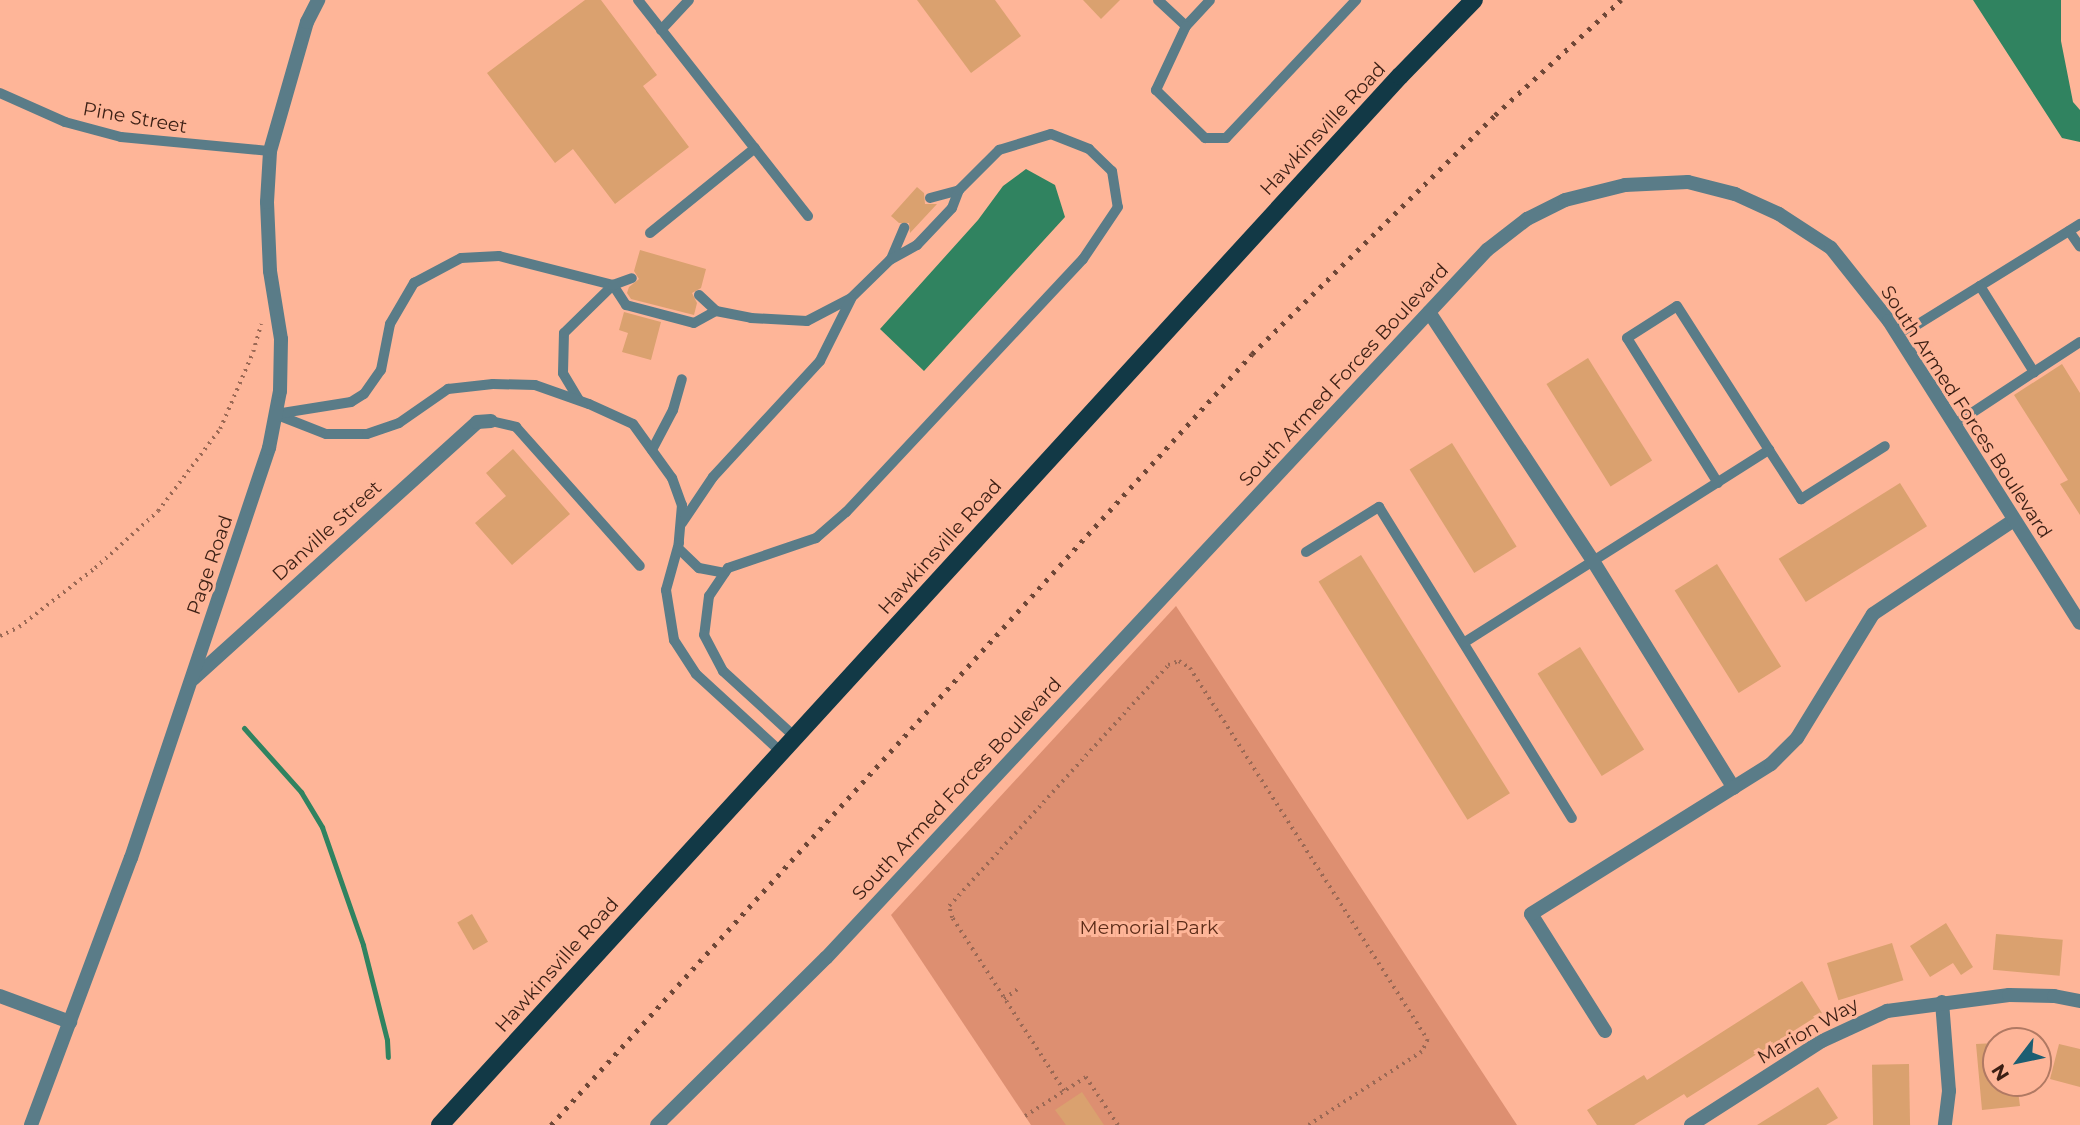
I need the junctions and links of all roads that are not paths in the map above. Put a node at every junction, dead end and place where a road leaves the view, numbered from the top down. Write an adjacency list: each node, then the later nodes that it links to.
1 (318, 0): 12 (street, Page Road)
2 (638, 0): 9 (lane)
3 (689, 0): 9 (lane)
4 (1158, 0): 8 (lane)
5 (1210, 0): 8 (lane)
6 (1356, 0): 8 (lane)
7 (1474, 0): 51 (main road, Hawkinsville Road)
8 (1186, 26)
9 (661, 30): 11 (lane)
10 (0, 93): 12 (lane, Pine Street)
11 (755, 148): 15 (lane); 19 (lane)
12 (270, 151): 34 (street, Page Road)
13 (959, 190): 14 (lane); 21 (lane); 47 (lane)
14 (930, 198)
15 (808, 216)
16 (2080, 224): 18 (lane)
17 (904, 228): 21 (lane)
18 (2070, 231): 20 (lane); 24 (lane)
19 (650, 233)
20 (2080, 247)
21 (890, 260): 26 (lane)
22 (632, 278): 23 (lane)
23 (613, 285): 27 (lane); 33 (lane); 34 (lane)
24 (1980, 286): 29 (lane); 31 (lane)
25 (699, 295): 27 (lane)
26 (851, 298): 27 (lane); 42 (lane)
27 (716, 311)
28 (1429, 312): 29 (street, South Armed Forces Boulevard); 45 (street); 62 (street, South Armed Forces Boulevard)
29 (1899, 336): 36 (street, South Armed Forces Boulevard)
30 (2080, 342): 31 (lane)
31 (2034, 372): 36 (lane)
32 (682, 379): 38 (lane)
33 (579, 400): 34 (lane); 38 (lane)
34 (275, 414): 50 (street, Page Road)
35 (491, 421): 46 (lane); 50 (street, Danville Street)
36 (1955, 424): 41 (street, South Armed Forces Boulevard)
37 (1885, 446): 39 (lane)
38 (652, 450): 42 (lane)
39 (1769, 450): 40 (lane); 40 (lane)
40 (1718, 483): 45 (lane)
41 (2014, 520): 48 (street, South Armed Forces Boulevard); 53 (street)
42 (681, 524): 43 (lane)
43 (678, 548): 47 (lane); 52 (lane)
44 (1306, 552): 49 (lane)
45 (1594, 561): 49 (lane); 53 (street)
46 (640, 566)
47 (725, 573): 51 (lane)
48 (2080, 624)
49 (1465, 642): 54 (lane)
50 (192, 679): 58 (street, Page Road)
51 (795, 737): 52 (main road, Hawkinsville Road)
52 (781, 752): 61 (main road, Hawkinsville Road)
53 (1734, 788): 59 (street)
54 (1572, 818)
55 (0, 996): 58 (street)
56 (2080, 1001): 57 (street, Marion Way)
57 (1942, 1002): 63 (street, Marion Way); 64 (street)
58 (70, 1023): 60 (street, Page Road)
59 (1605, 1031)
60 (31, 1125)
61 (440, 1125)
62 (657, 1125)
63 (1691, 1125)
64 (1945, 1125)

